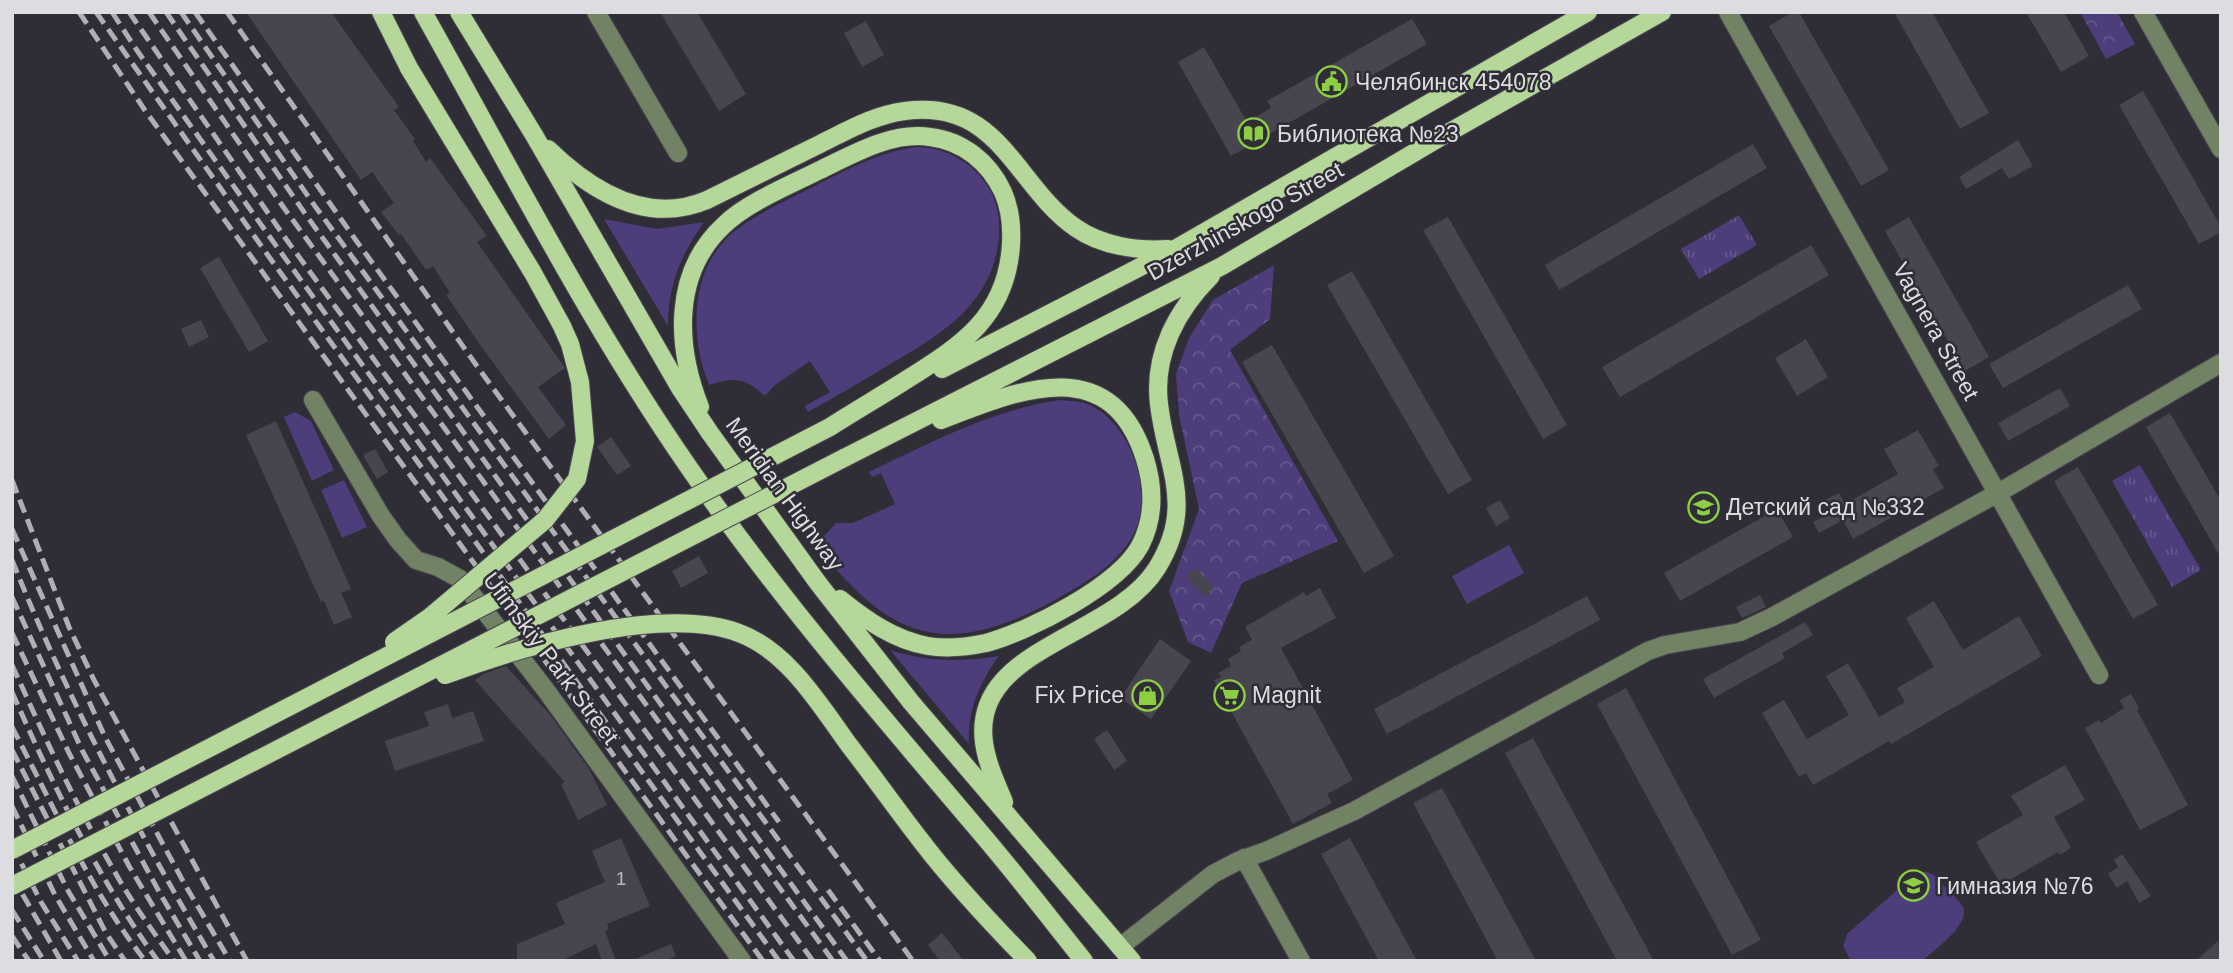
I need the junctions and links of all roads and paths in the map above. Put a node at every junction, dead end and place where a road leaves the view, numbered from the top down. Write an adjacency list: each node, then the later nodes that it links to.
1 (381, 12): 22 (main road, bridge)
2 (423, 12): 33 (main road)
3 (459, 12): 9 (main road, Meridian Highway)
4 (596, 12): 11 (street)
5 (1588, 12): 12 (main road, Dzerzhinskogo Street)
6 (1661, 12): 13 (main road, Dzerzhinskogo Street)
7 (1728, 12): 19 (street, Vagnera Street)
8 (2143, 12): 10 (street)
9 (534, 135): 12 (main road); 17 (main road, Meridian Highway)
10 (2221, 149)
11 (678, 153)
12 (1175, 248): 16 (main road, Dzerzhinskogo Street)
13 (1222, 266): 18 (main road, Dzerzhinskogo Street); 24 (main road)
14 (2221, 363): 19 (street)
15 (313, 400): 31 (street, Ufimskiy Park Street)
16 (830, 427): 17 (main road); 22 (main road, bridge)
17 (710, 433): 20 (main road, Meridian Highway)
18 (844, 458): 20 (main road); 23 (main road, bridge)
19 (1998, 493): 21 (street, Vagnera Street); 27 (street)
20 (818, 583): 24 (main road, Meridian Highway)
21 (2099, 675)
22 (342, 679): 26 (main road, bridge)
23 (379, 698): 25 (main road, bridge); 32 (main road, bridge)
24 (1011, 818): 30 (main road, Meridian Highway)
25 (108, 838): 28 (main road, bridge); 29 (main road, bridge)
26 (12, 850)
27 (1244, 858): 30 (street); 35 (street)
28 (12, 886)
29 (12, 895)
30 (1120, 947): 34 (main road, Meridian Highway)
31 (742, 961)
32 (1028, 961)
33 (1084, 961)
34 (1132, 961)
35 (1301, 961)

